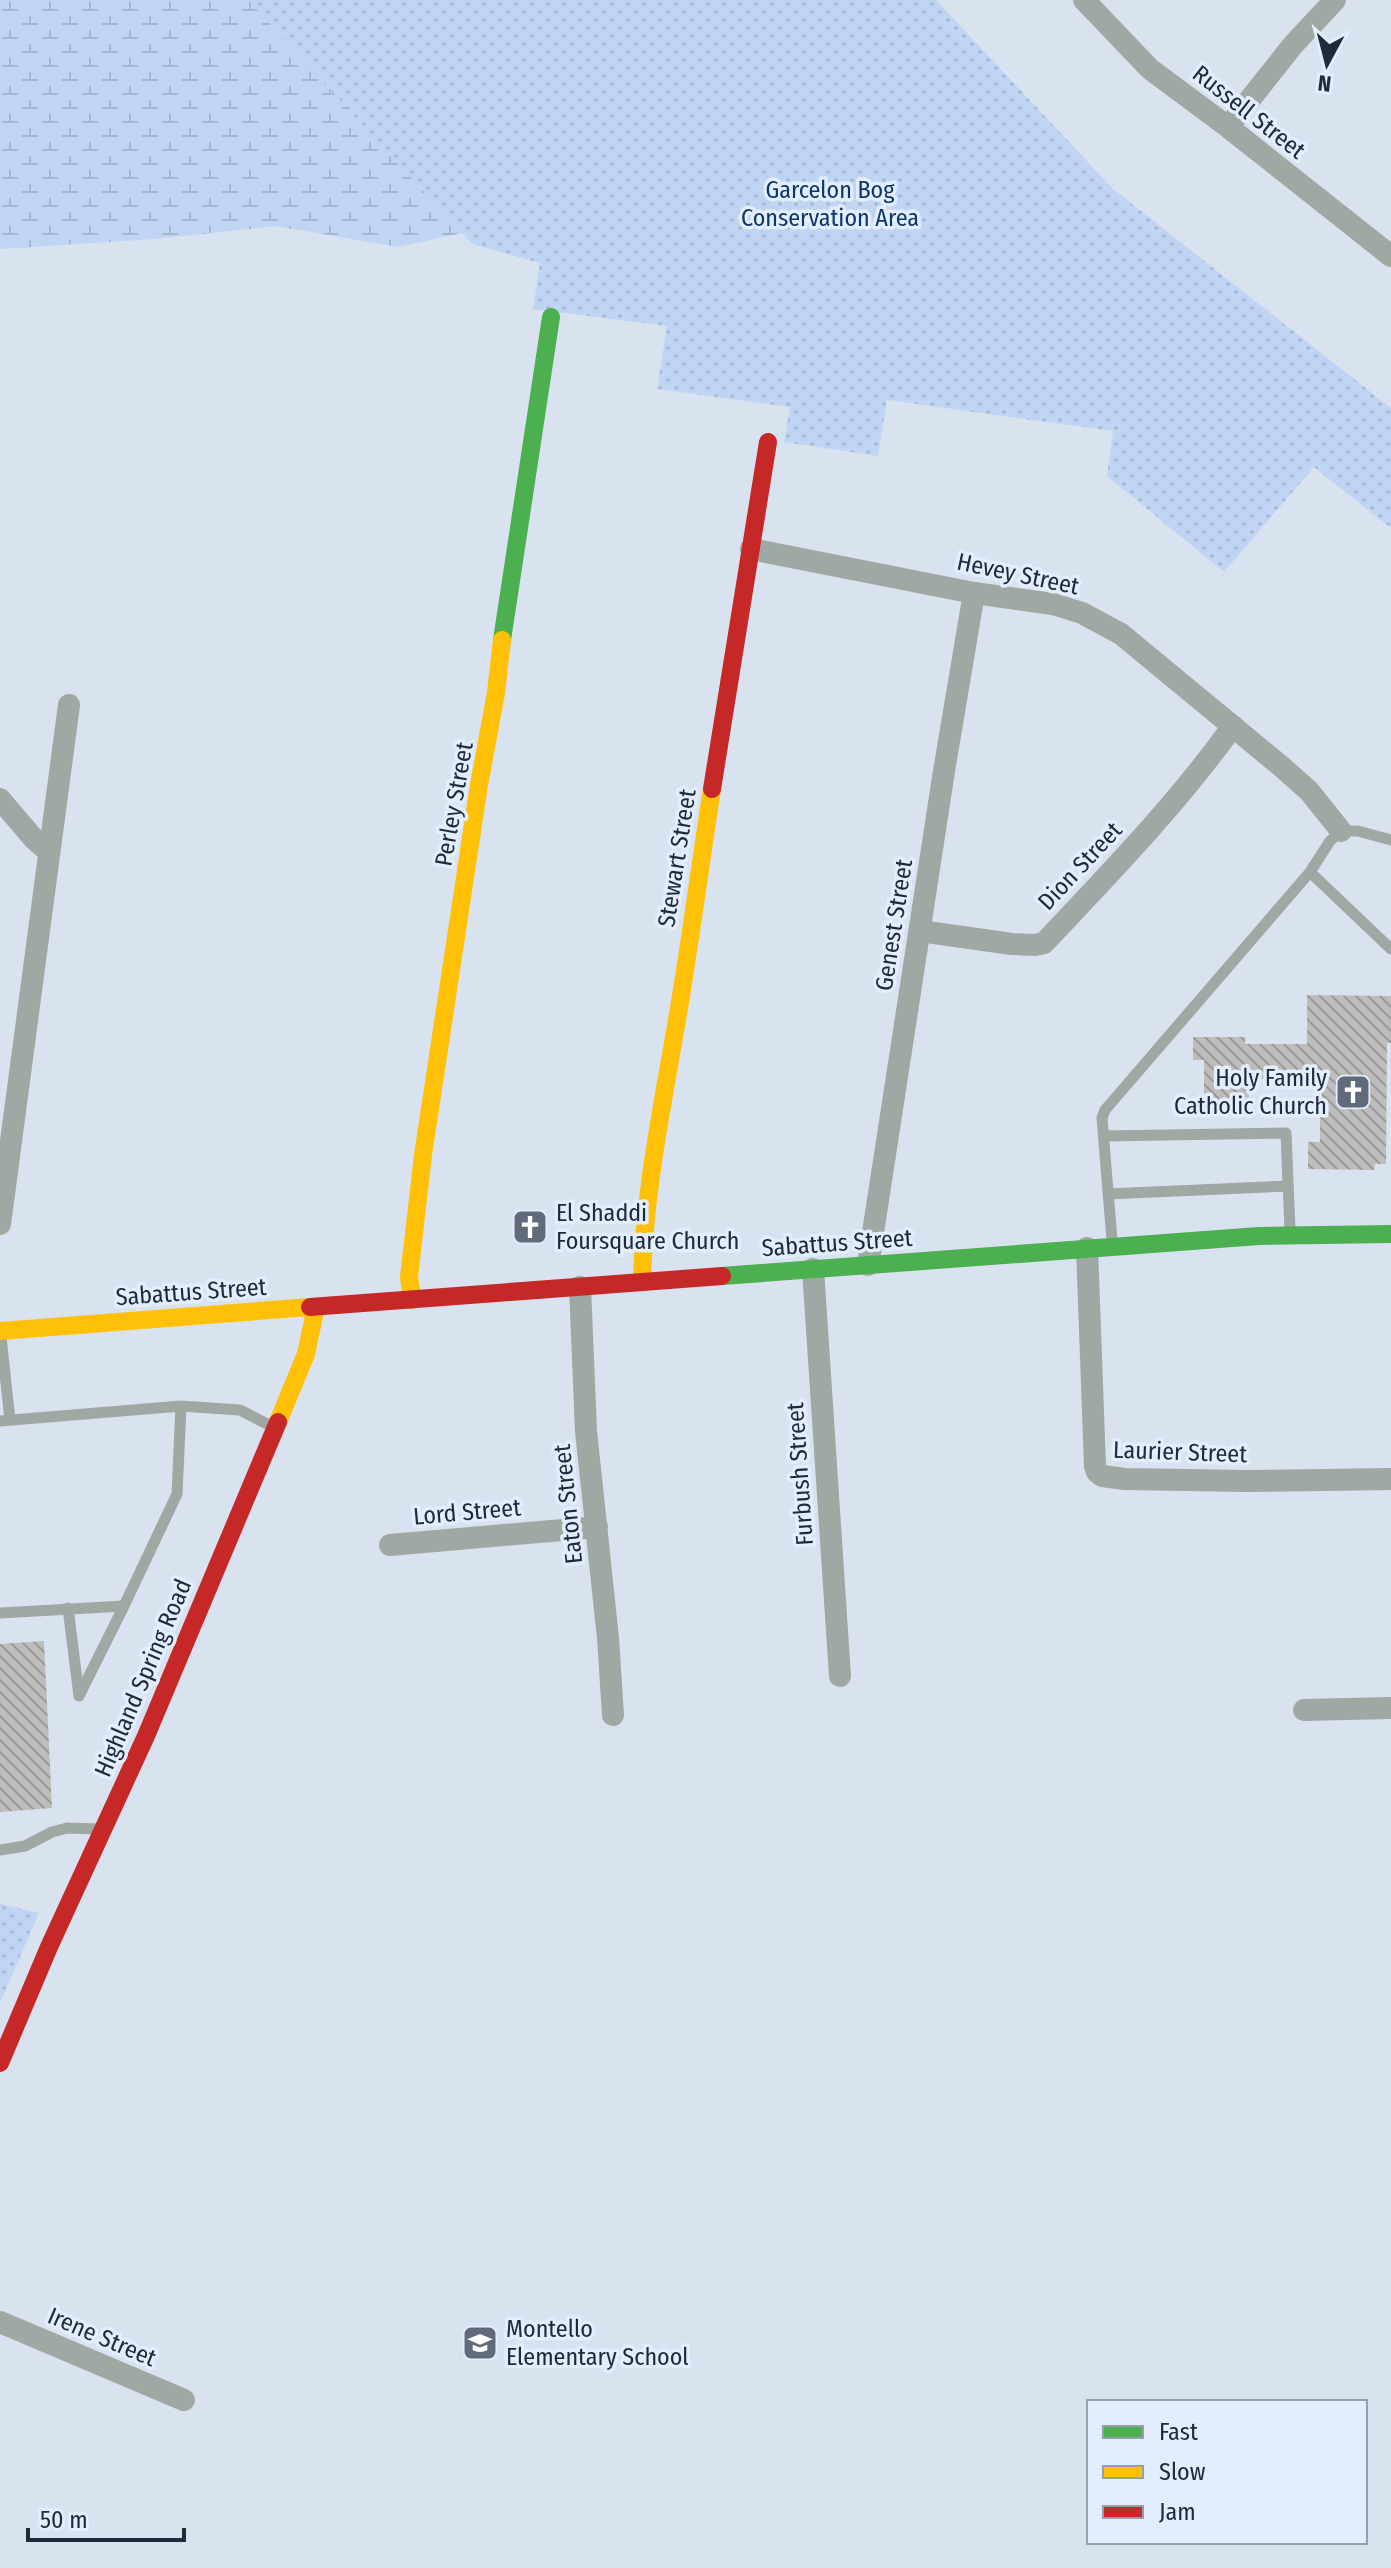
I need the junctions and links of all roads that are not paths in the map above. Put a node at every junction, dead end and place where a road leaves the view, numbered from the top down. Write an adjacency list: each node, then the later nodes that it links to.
1 (1084, 0): 3 (street, Russell Street)
2 (1335, 0): 3 (street)
3 (1228, 127): 4 (street, Russell Street)
4 (1391, 256)
5 (551, 317): 30 (street, Perley Street)
6 (768, 442): 7 (street, Stewart Street)
7 (751, 549): 8 (street, Hevey Street); 28 (street, Stewart Street)
8 (974, 593): 10 (street, Hevey Street); 16 (street, Genest Street)
9 (69, 705): 14 (street)
10 (1233, 726): 12 (street, Hevey Street); 16 (street, Dion Street)
11 (0, 799): 14 (street)
12 (1341, 831): 13 (lane); 15 (lane)
13 (1391, 840)
14 (49, 852): 21 (street)
15 (1310, 872): 17 (lane); 18 (lane)
16 (920, 931): 26 (street, Genest Street)
17 (1391, 949)
18 (1104, 1136): 19 (lane); 20 (lane)
19 (1288, 1186): 20 (lane); 23 (lane)
20 (1108, 1194): 24 (lane)
21 (0, 1224)
22 (1391, 1234): 23 (street, Sabattus Street)
23 (1290, 1235): 24 (street, Sabattus Street)
24 (1112, 1246): 25 (street, Sabattus Street)
25 (1087, 1248): 26 (street, Sabattus Street); 36 (street, Laurier Street)
26 (868, 1265): 27 (street, Sabattus Street)
27 (813, 1269): 28 (street, Sabattus Street); 42 (street, Furbush Street)
28 (642, 1282): 29 (street, Sabattus Street)
29 (580, 1287): 30 (street, Sabattus Street); 37 (street, Eaton Street)
30 (412, 1300): 31 (street, Sabattus Street)
31 (316, 1307): 32 (street, Sabattus Street); 35 (street, Highland Spring Road)
32 (0, 1332): 34 (lane)
33 (181, 1406): 34 (lane); 35 (lane); 39 (lane)
34 (5, 1421)
35 (276, 1428): 46 (street, Highland Spring Road)
36 (1391, 1479)
37 (597, 1527): 38 (street, Lord Street); 45 (street, Eaton Street)
38 (390, 1545)
39 (124, 1606): 40 (lane); 40 (lane)
40 (68, 1608): 41 (lane)
41 (0, 1613)
42 (840, 1676)
43 (1391, 1708): 44 (street)
44 (1304, 1710)
45 (613, 1715)
46 (103, 1830): 47 (lane); 48 (street, Highland Spring Road)
47 (0, 1850)
48 (0, 2063)
49 (0, 2322): 50 (street, Irene Street)
50 (184, 2400)

